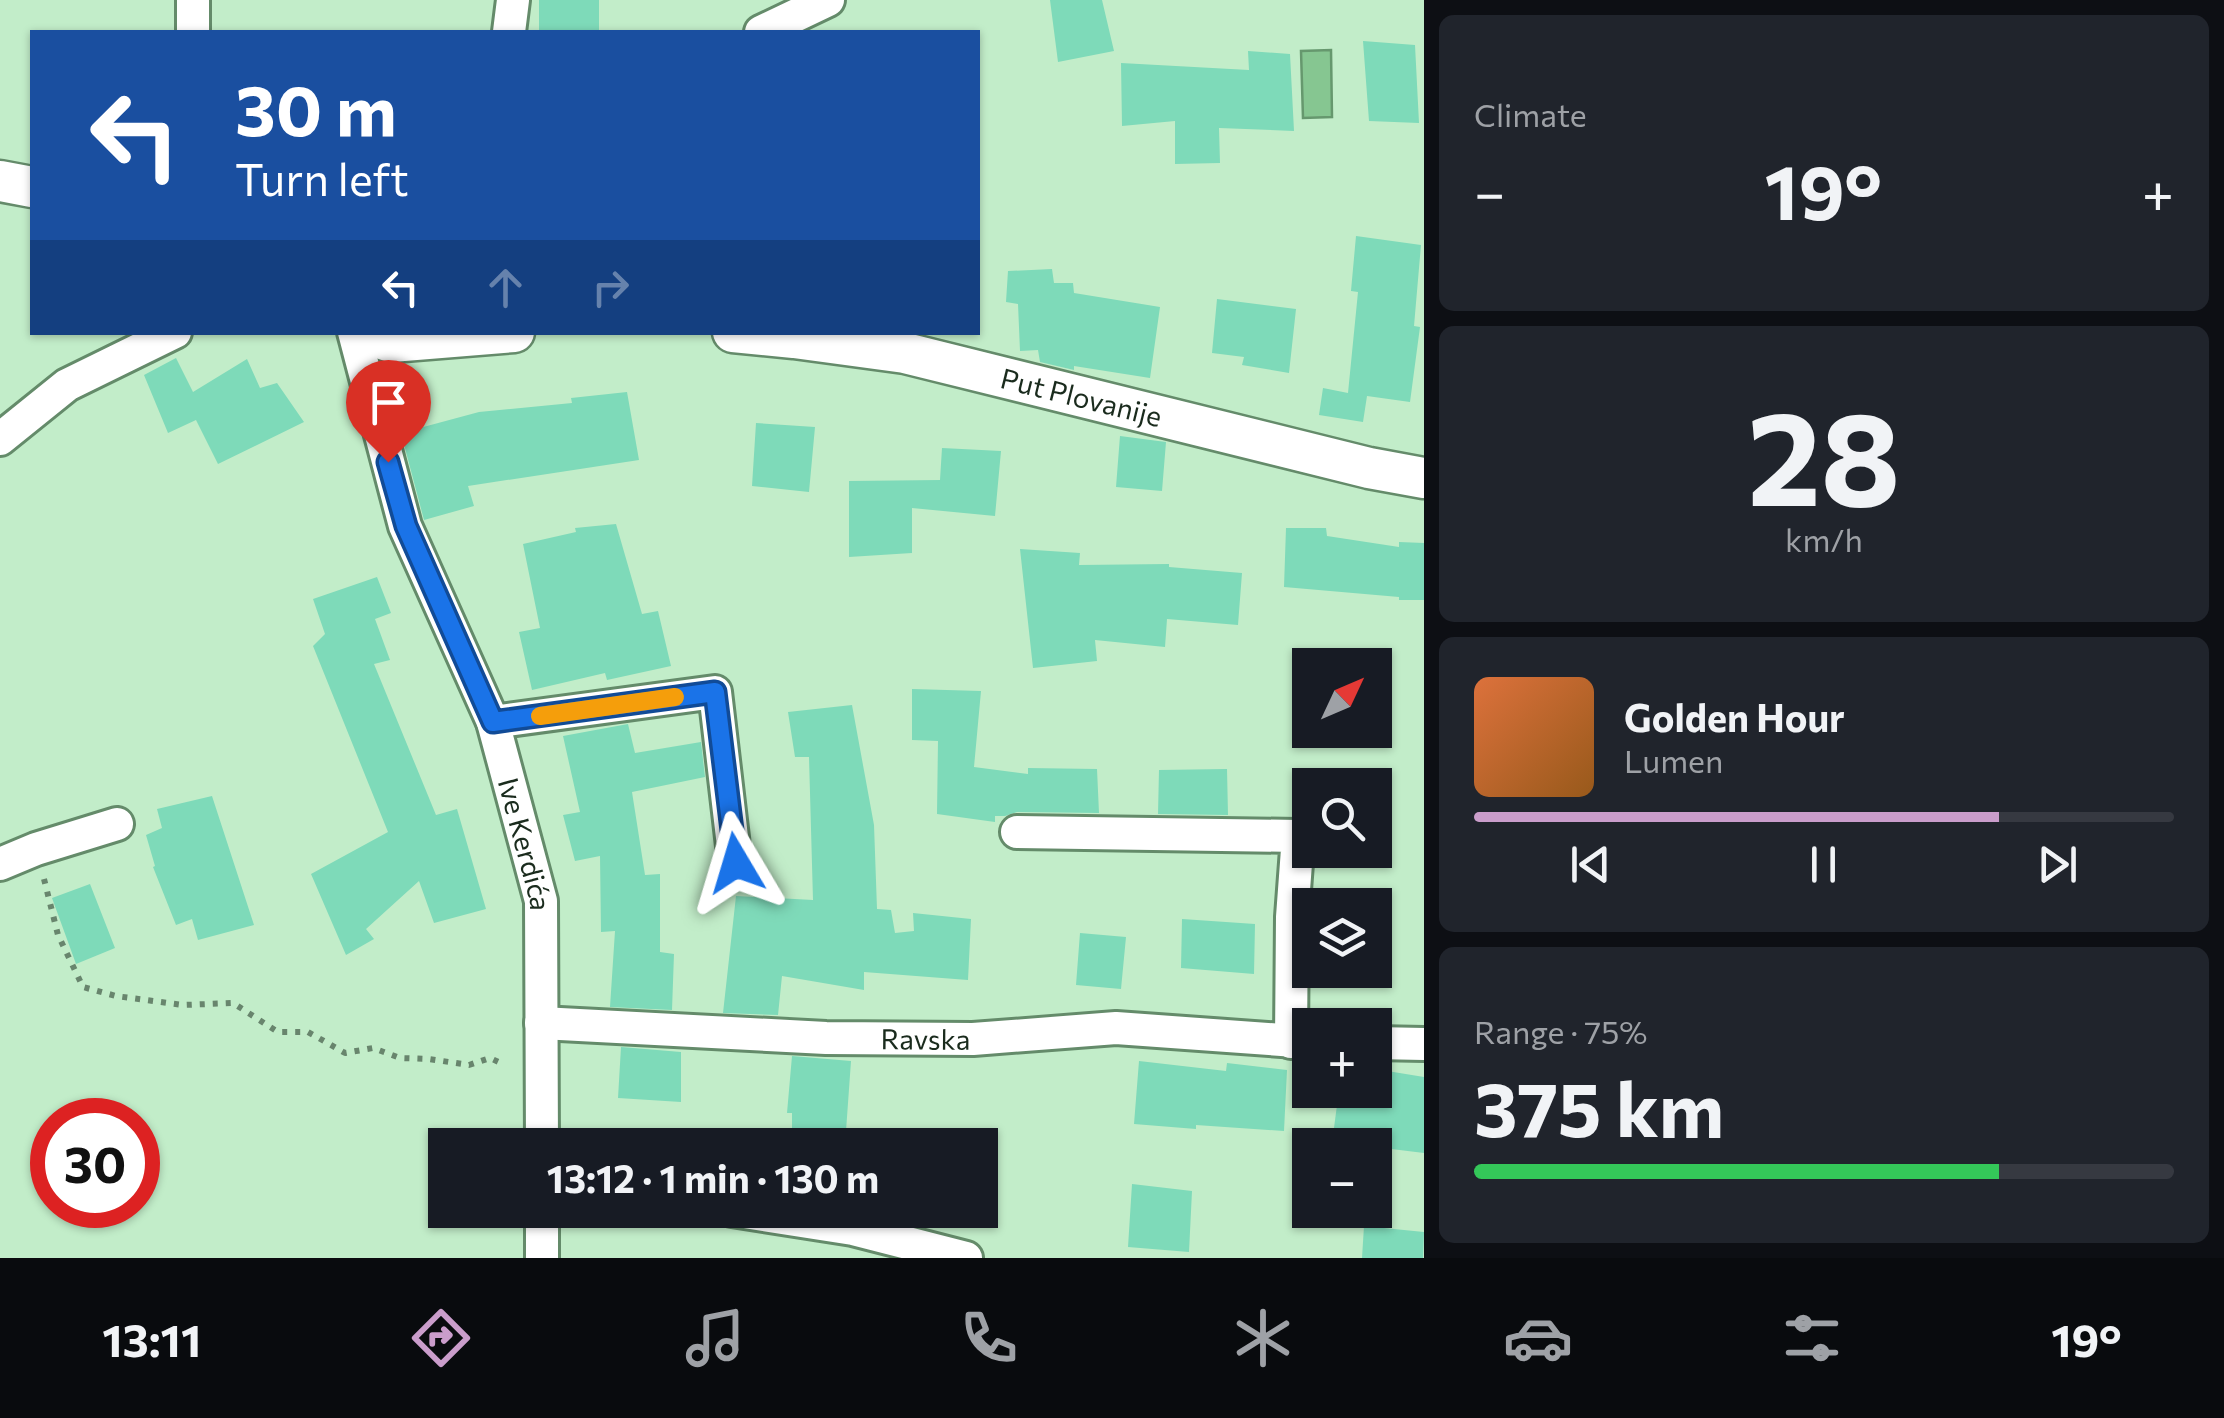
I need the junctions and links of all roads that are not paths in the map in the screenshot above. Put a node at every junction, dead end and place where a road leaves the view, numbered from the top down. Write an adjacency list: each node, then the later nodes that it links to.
1 (193, 0): 4 (street)
2 (514, 0): 5 (street)
3 (828, 0): 6 (street)
4 (193, 30)
5 (510, 30)
6 (765, 30)
7 (0, 181): 8 (street)
8 (30, 187)
9 (170, 335): 14 (street)
10 (355, 335): 16 (street, Ive Kerdića)
11 (371, 335): 12 (street)
12 (477, 335)
13 (758, 335): 15 (street, Put Plovanije)
14 (0, 440)
15 (1424, 478)
16 (493, 722): 19 (street); 22 (street, Ive Kerdića)
17 (118, 824): 20 (street)
18 (1017, 832): 21 (street)
19 (736, 863)
20 (0, 864)
21 (1299, 1008)
22 (541, 1022): 23 (street, Ravska); 26 (street, Ive Kerdića)
23 (1292, 1041)
24 (1392, 1043): 25 (street)
25 (1424, 1044)
26 (542, 1128)
27 (542, 1228): 29 (street)
28 (853, 1228): 30 (street)
29 (542, 1258)
30 (966, 1258)

